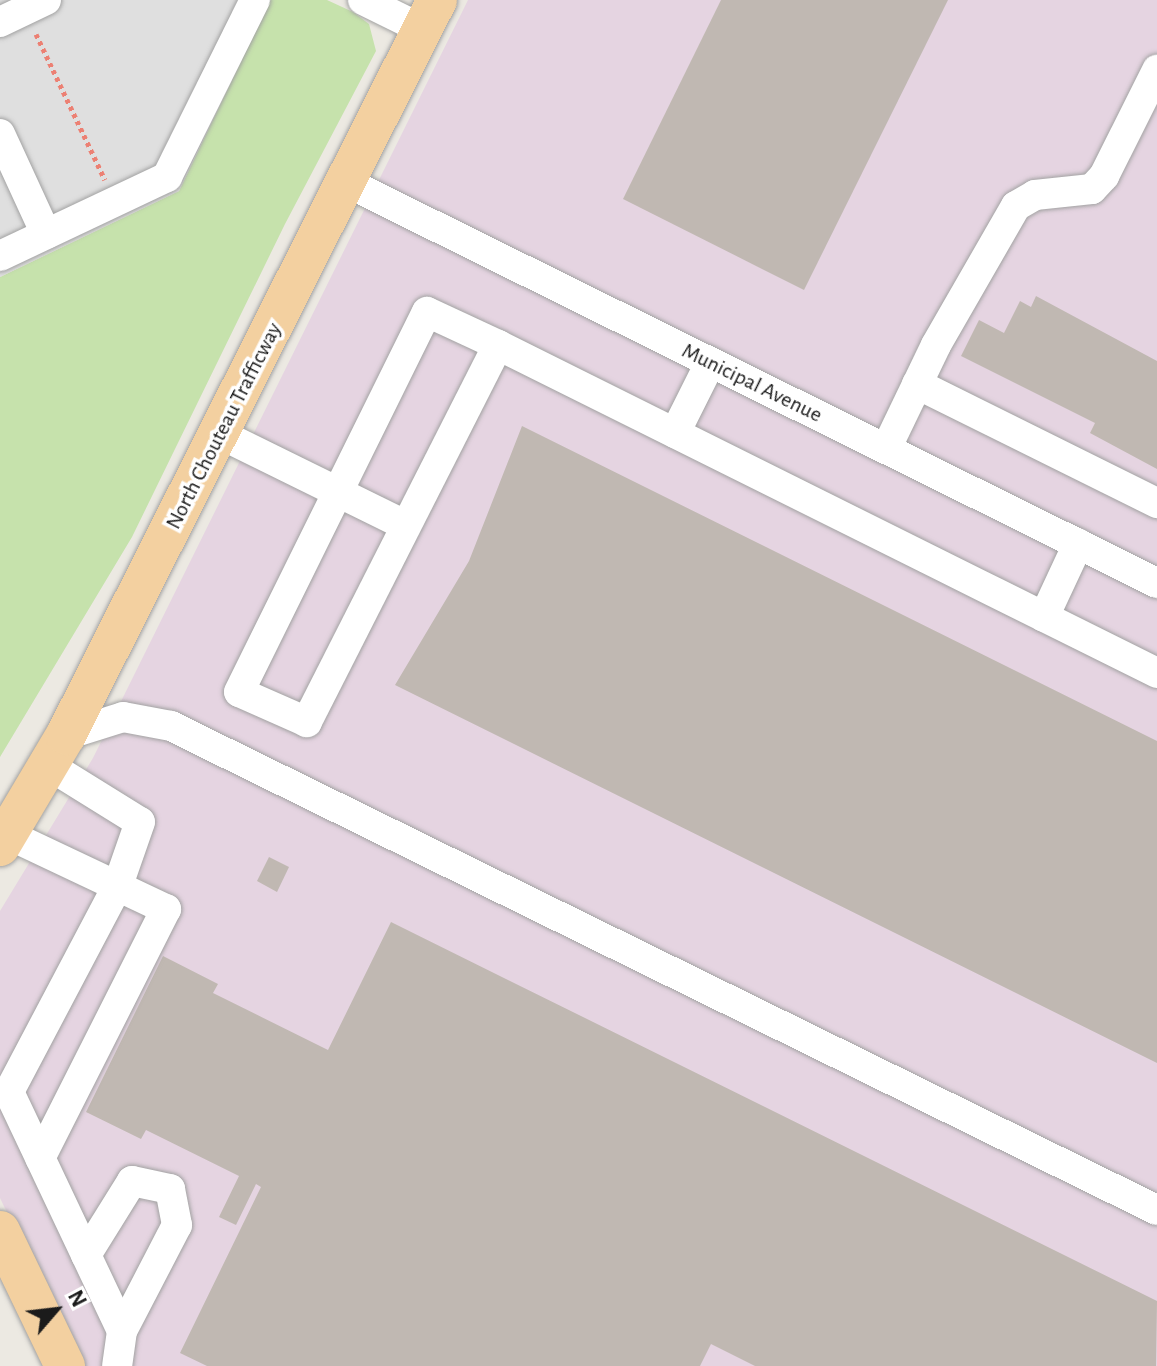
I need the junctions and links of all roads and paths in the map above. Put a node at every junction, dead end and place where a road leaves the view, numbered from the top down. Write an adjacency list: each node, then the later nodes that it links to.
1 (255, 0): 8 (street)
2 (363, 0): 4 (street)
3 (24, 11): 8 (path)
4 (430, 14): 7 (main road, North Chouteau Trafficway)
5 (1157, 70): 13 (street)
6 (0, 134): 9 (street)
7 (346, 182): 12 (street, Municipal Avenue); 15 (main road, North Chouteau Trafficway)
8 (115, 201): 9 (street)
9 (46, 234): 10 (street)
10 (0, 256)
11 (498, 345): 14 (street); 17 (street); 19 (street)
12 (710, 363): 14 (street); 16 (street, Municipal Avenue)
13 (917, 384): 16 (street); 18 (street)
14 (675, 433): 22 (street)
15 (220, 434): 17 (street); 24 (main road, North Chouteau Trafficway)
16 (886, 449): 20 (street, Municipal Avenue)
17 (336, 491): 19 (street); 19 (street)
18 (1157, 503)
19 (405, 525)
20 (1078, 544): 21 (street, Municipal Avenue); 22 (street)
21 (1157, 583)
22 (1044, 617): 23 (street)
23 (1157, 673)
24 (57, 750): 25 (main road, North Chouteau Trafficway); 26 (street); 28 (street)
25 (4, 840): 26 (street)
26 (118, 885): 27 (street); 27 (street)
27 (40, 1158): 30 (street)
28 (1157, 1210)
29 (0, 1231): 32 (main road)
30 (86, 1255): 31 (street); 31 (street)
31 (122, 1331): 33 (street)
32 (65, 1366)
33 (117, 1366)

